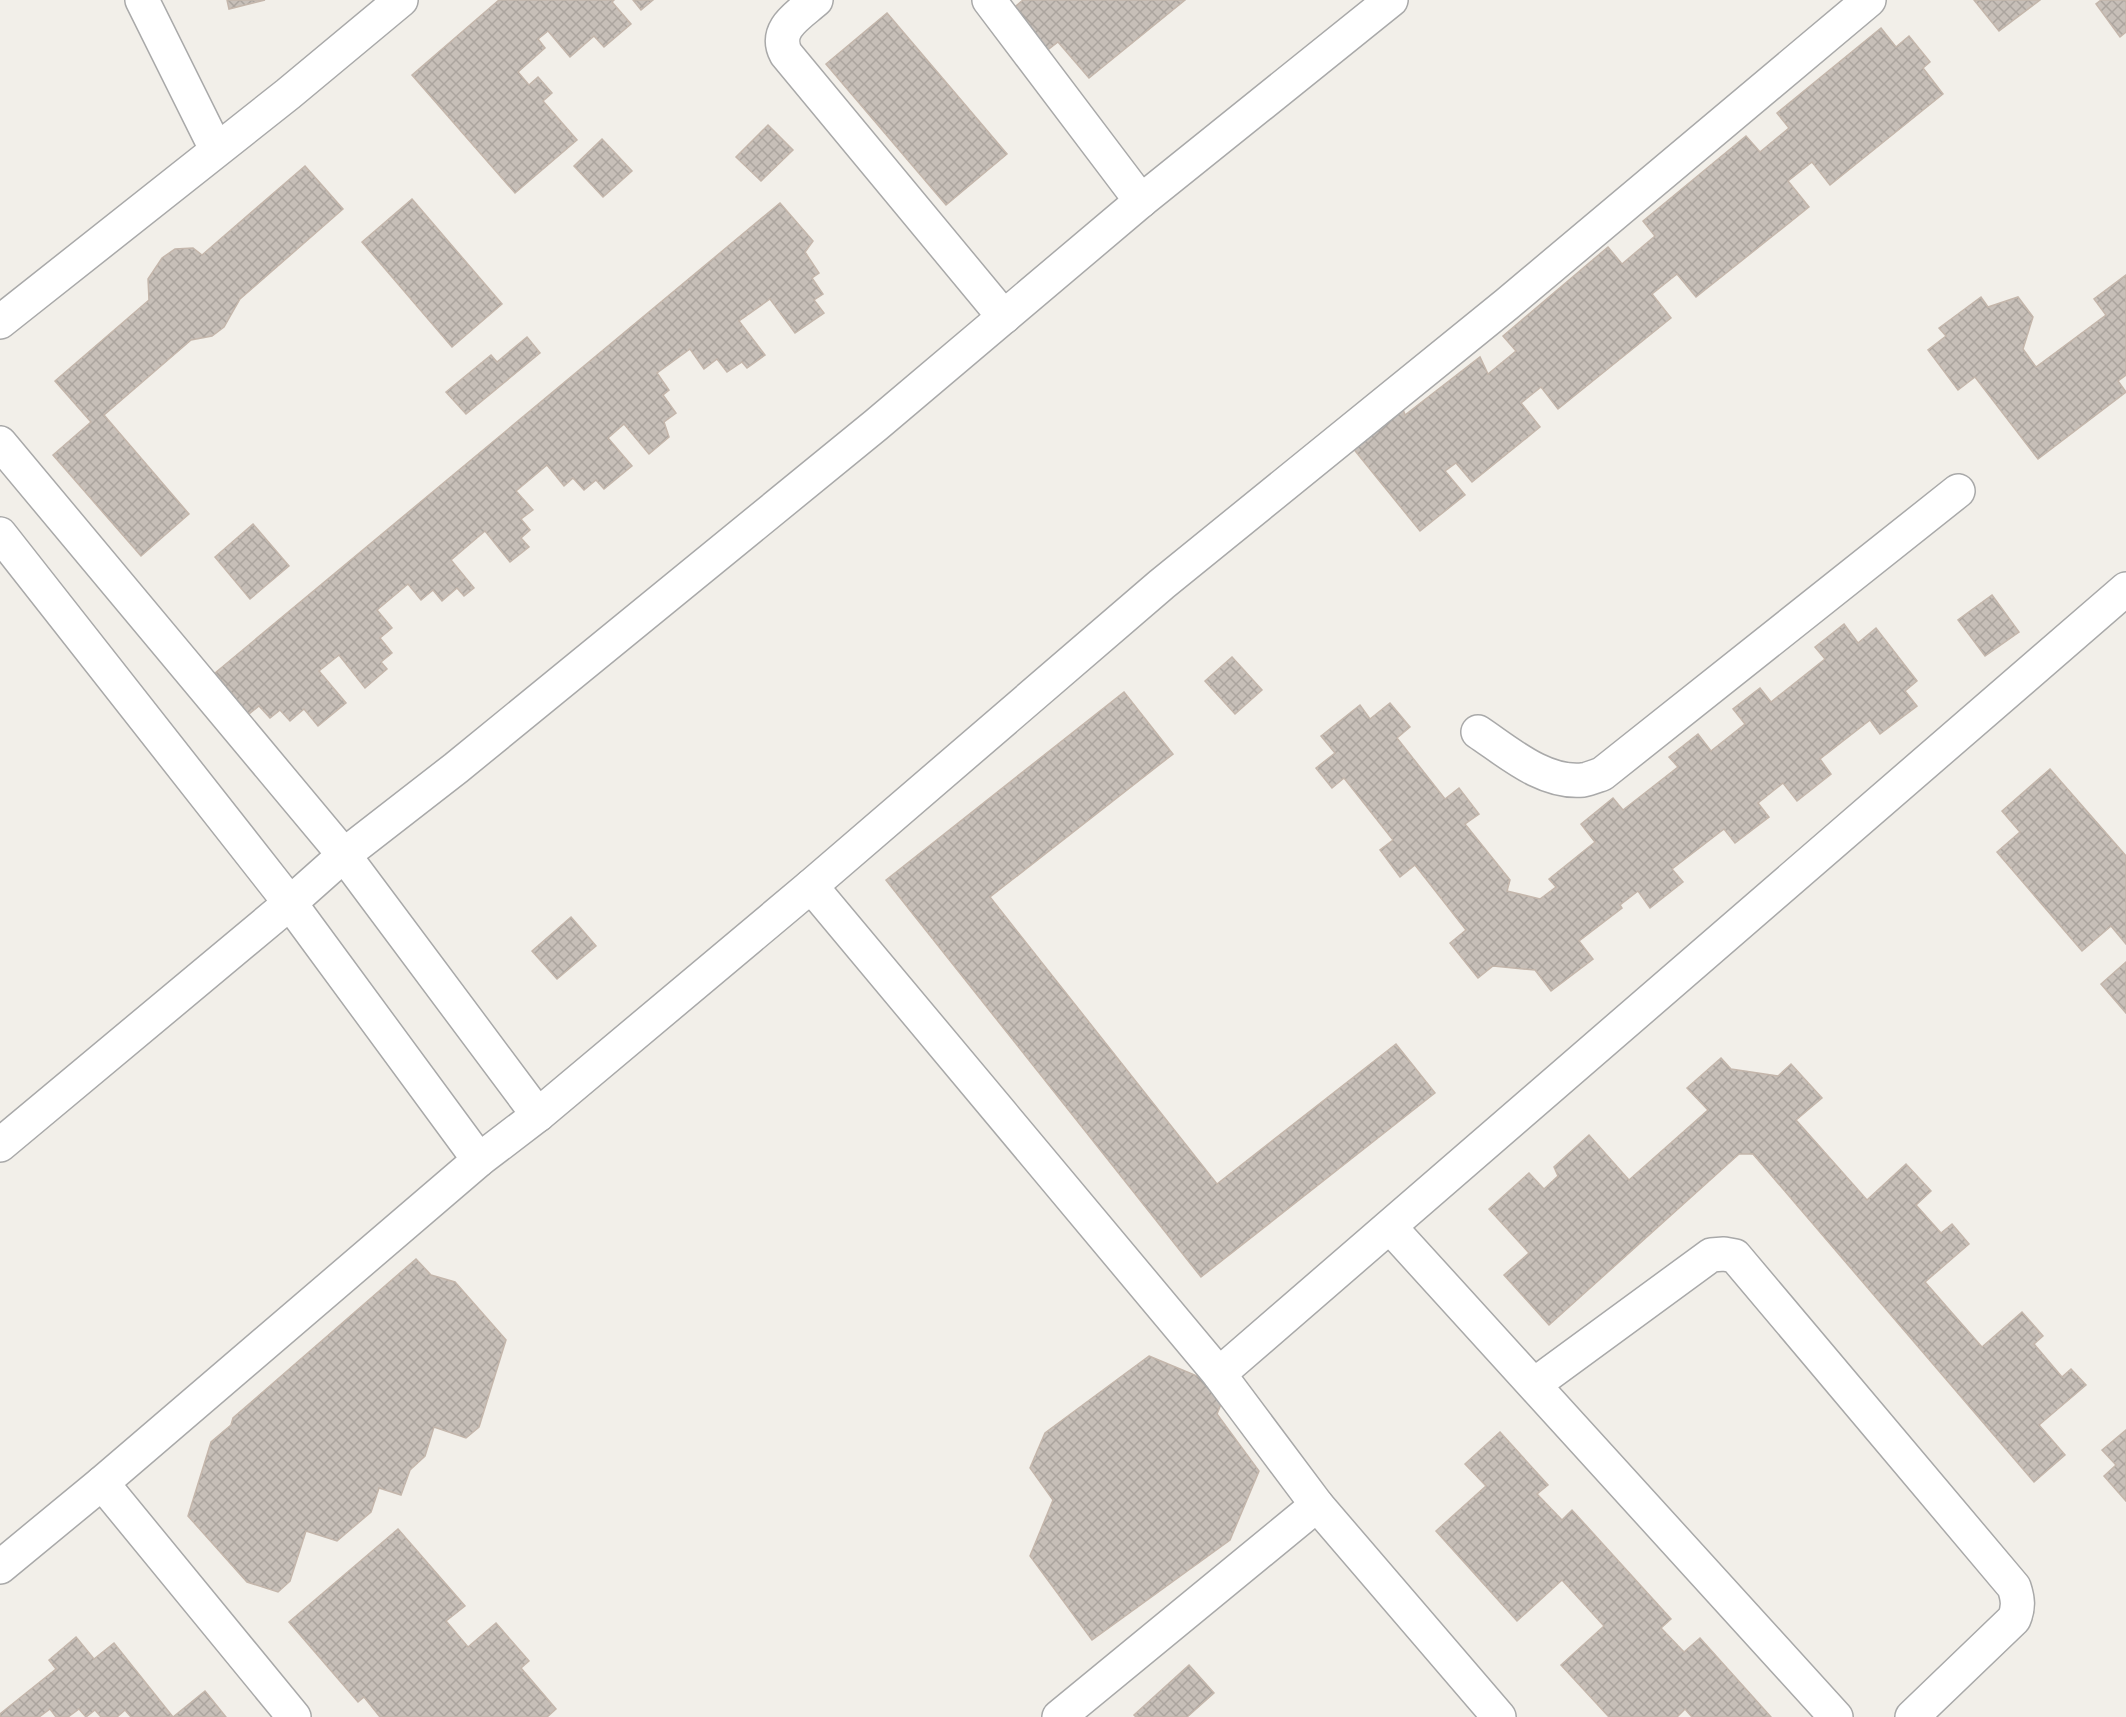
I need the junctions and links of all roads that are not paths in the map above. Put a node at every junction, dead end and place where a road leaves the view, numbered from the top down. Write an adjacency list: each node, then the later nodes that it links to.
1 (142, 0): 7 (street)
2 (401, 0): 7 (street)
3 (816, 0): 9 (street)
4 (989, 0): 8 (street)
5 (1391, 0): 8 (street)
6 (1869, 0): 17 (street)
7 (216, 149): 10 (street)
8 (1141, 201): 9 (street)
9 (1004, 317): 16 (street)
10 (0, 322)
11 (0, 443): 16 (street)
12 (1958, 491): 15 (street)
13 (0, 534): 18 (street)
14 (2126, 589): 22 (street)
15 (1478, 732)
16 (344, 855): 18 (street); 19 (street)
17 (812, 886): 19 (street); 23 (street)
18 (290, 903): 20 (street); 21 (street)
19 (538, 1115): 21 (street)
20 (0, 1145)
21 (479, 1160): 25 (street)
22 (1390, 1227): 23 (street); 24 (street)
23 (1220, 1374): 26 (street)
24 (1535, 1384): 31 (street); 32 (street)
25 (102, 1483): 27 (street); 28 (street)
26 (1317, 1505): 29 (street); 30 (street)
27 (0, 1567)
28 (294, 1717)
29 (1059, 1717)
30 (1499, 1717)
31 (1836, 1717)
32 (1912, 1717)

